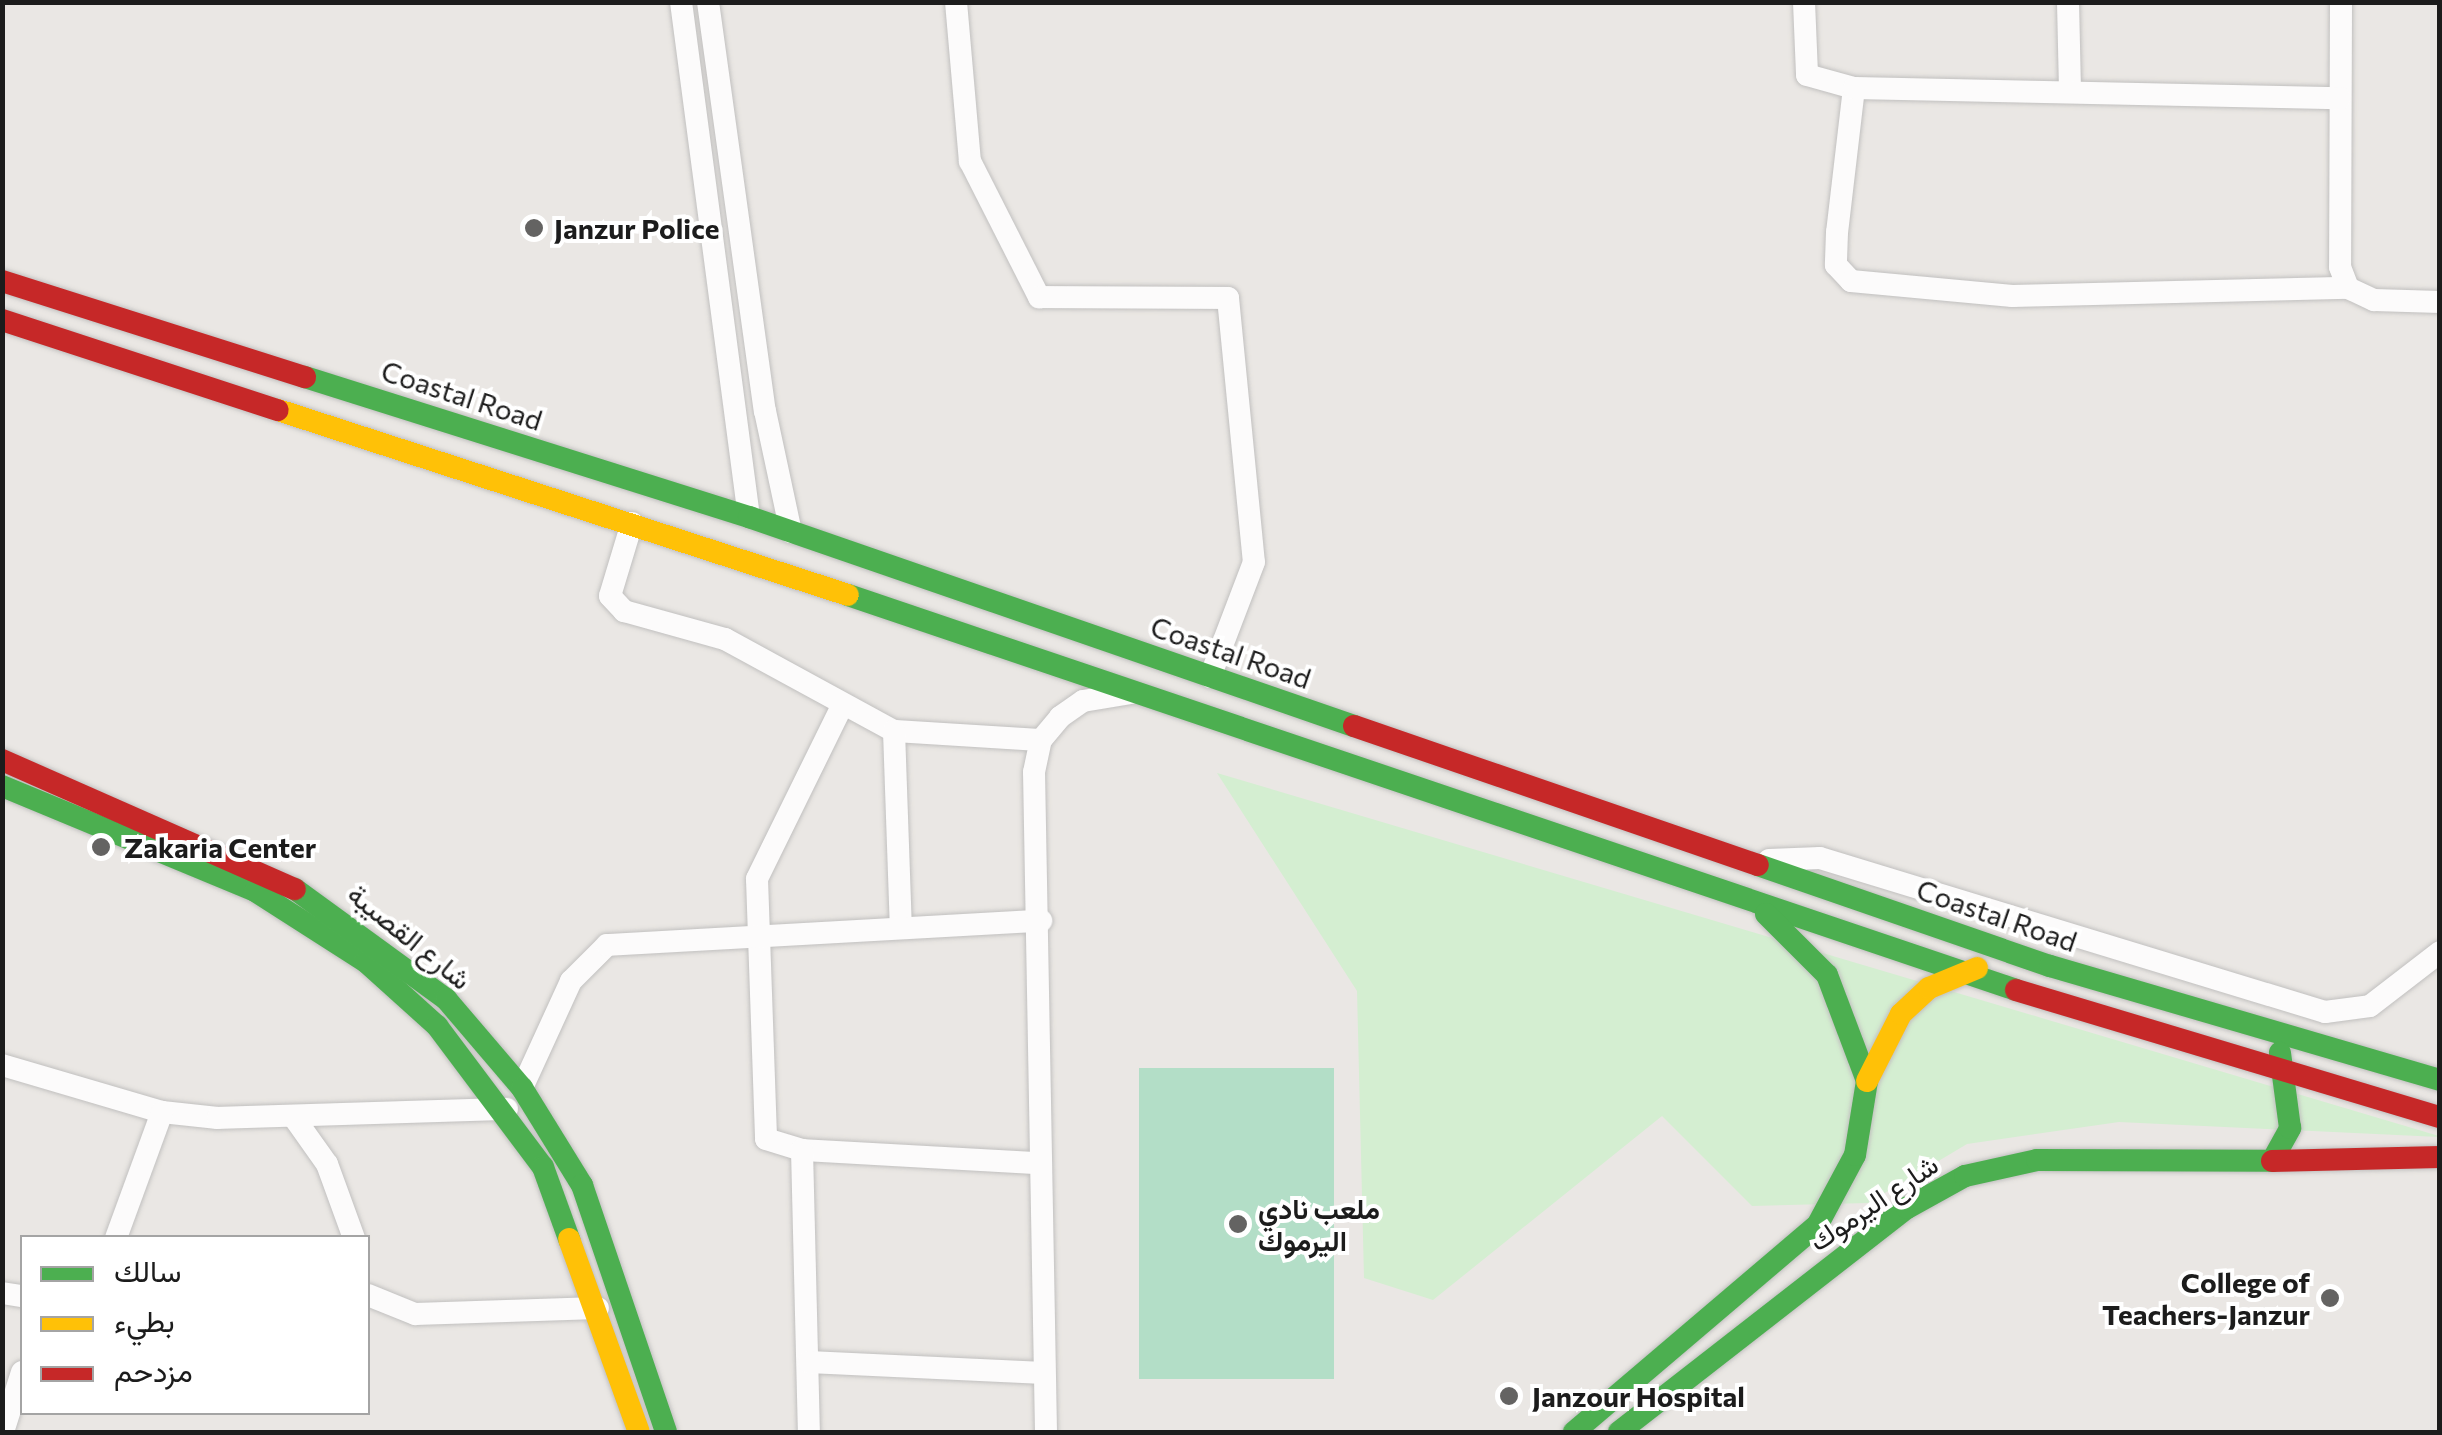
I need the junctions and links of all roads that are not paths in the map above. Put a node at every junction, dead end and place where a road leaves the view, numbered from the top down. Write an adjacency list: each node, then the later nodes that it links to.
1 (681, 2): 14 (street)
2 (708, 2): 16 (street)
3 (956, 2): 17 (street)
4 (1804, 2): 7 (street)
5 (2068, 2): 8 (street)
6 (2341, 2): 9 (street)
7 (1854, 88): 8 (street); 11 (street)
8 (2070, 89): 9 (street)
9 (2340, 98): 11 (street)
10 (2, 281): 14 (main road, Coastal Road)
11 (2348, 288): 12 (street)
12 (2440, 302)
13 (2, 320): 15 (main road)
14 (749, 517): 16 (main road, Coastal Road)
15 (632, 523): 18 (main road); 19 (street)
16 (792, 532): 17 (main road, Coastal Road)
17 (1210, 677): 24 (main road, Coastal Road)
18 (1144, 691): 21 (street); 25 (main road)
19 (842, 706): 20 (street); 28 (street)
20 (894, 731): 21 (street); 27 (street)
21 (1041, 740): 26 (street)
22 (2, 760): 37 (main road, شارع القصيبة)
23 (2, 786): 38 (main road)
24 (1750, 863): 29 (street); 30 (main road, Coastal Road)
25 (1743, 900): 31 (main road); 36 (main road)
26 (1041, 921): 27 (street); 45 (street)
27 (901, 928): 28 (street)
28 (760, 937): 37 (street); 42 (street)
29 (2440, 952)
30 (2050, 966): 31 (main road); 32 (main road, Coastal Road)
31 (1964, 971): 34 (main road); 36 (main road)
32 (2282, 1038): 34 (main road); 35 (main road, Coastal Road)
33 (2, 1065): 39 (street)
34 (2278, 1073): 40 (main road); 44 (main road)
35 (2440, 1080)
36 (1867, 1081): 58 (main road, شارع اليرموك)
37 (522, 1088): 55 (main road, شارع القصيبة)
38 (507, 1109): 41 (street); 49 (main road)
39 (162, 1112): 41 (street); 46 (street)
40 (2440, 1118)
41 (295, 1119): 47 (street)
42 (802, 1150): 45 (street); 50 (street)
43 (2440, 1157): 44 (main road, شارع اليرموك)
44 (2272, 1161): 59 (main road, شارع اليرموك)
45 (1037, 1163): 51 (street)
46 (117, 1235)
47 (353, 1235)
48 (370, 1296): 49 (street)
49 (598, 1308): 54 (main road)
50 (809, 1362): 51 (street); 56 (street)
51 (1044, 1374): 57 (street)
52 (20, 1378): 53 (street)
53 (2, 1432)
54 (640, 1432)
55 (666, 1432)
56 (810, 1432)
57 (1046, 1432)
58 (1574, 1432)
59 (1619, 1432)

